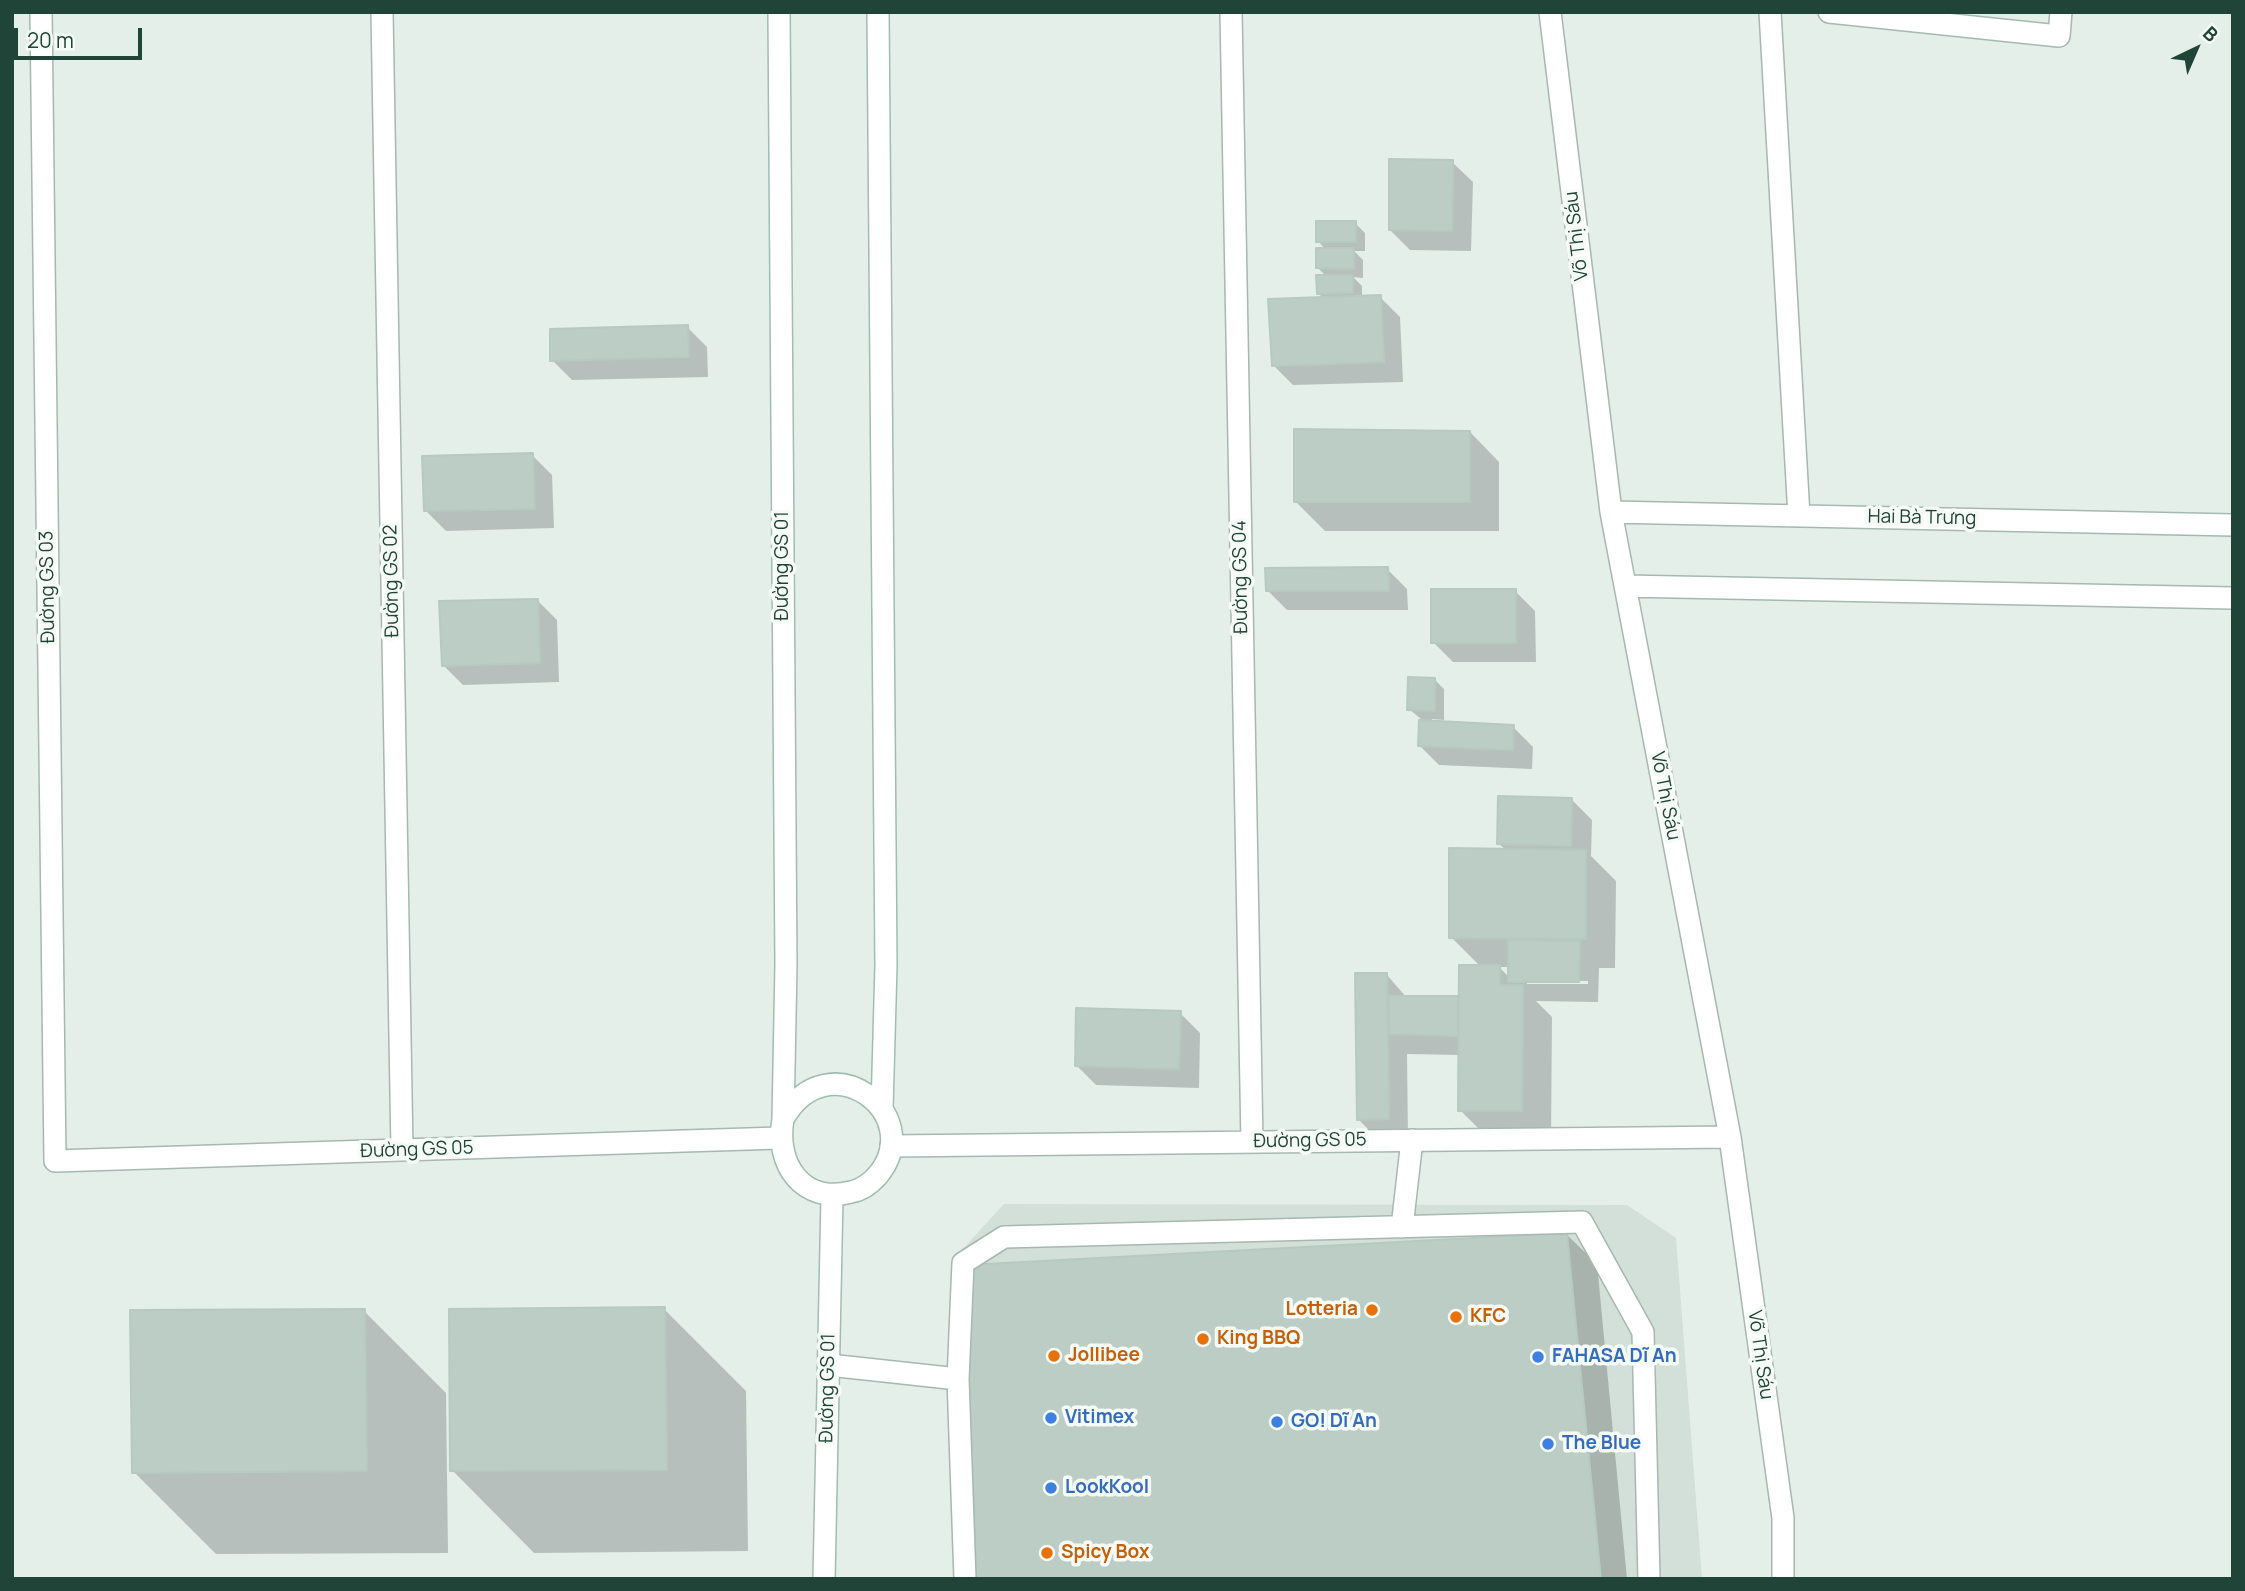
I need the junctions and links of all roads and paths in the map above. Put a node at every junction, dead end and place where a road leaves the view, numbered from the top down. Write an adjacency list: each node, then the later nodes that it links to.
1 (41, 12): 22 (street, Đường GS 03)
2 (382, 12): 21 (street, Đường GS 02)
3 (779, 12): 16 (street, Đường GS 01)
4 (878, 12): 15 (street)
5 (1231, 12): 19 (street, Đường GS 04)
6 (1550, 12): 10 (street, Võ Thị Sáu)
7 (1770, 12): 11 (street)
8 (1829, 12): 9 (street)
9 (2061, 12)
10 (1611, 512): 11 (street, Hai Bà Trưng); 13 (street, Võ Thị Sáu)
11 (1799, 516): 12 (street, Hai Bà Trưng)
12 (2233, 525)
13 (1625, 586): 14 (street); 17 (street, Võ Thị Sáu)
14 (2233, 598)
15 (882, 1109): 16 (street); 20 (street)
16 (781, 1129): 21 (street, Đường GS 05); 23 (street, Đường GS 01)
17 (1730, 1137): 18 (street, Đường GS 05); 30 (street, Võ Thị Sáu)
18 (1412, 1140): 19 (street, Đường GS 05); 24 (street)
19 (1252, 1142): 20 (street, Đường GS 05)
20 (891, 1146): 23 (street)
21 (402, 1150): 22 (street, Đường GS 05)
22 (55, 1161)
23 (832, 1197): 25 (street, Đường GS 01)
24 (1402, 1227): 26 (street); 29 (street)
25 (828, 1365): 26 (street); 27 (street, Đường GS 01)
26 (958, 1379): 28 (street)
27 (824, 1579)
28 (965, 1579)
29 (1649, 1579)
30 (1783, 1579)

